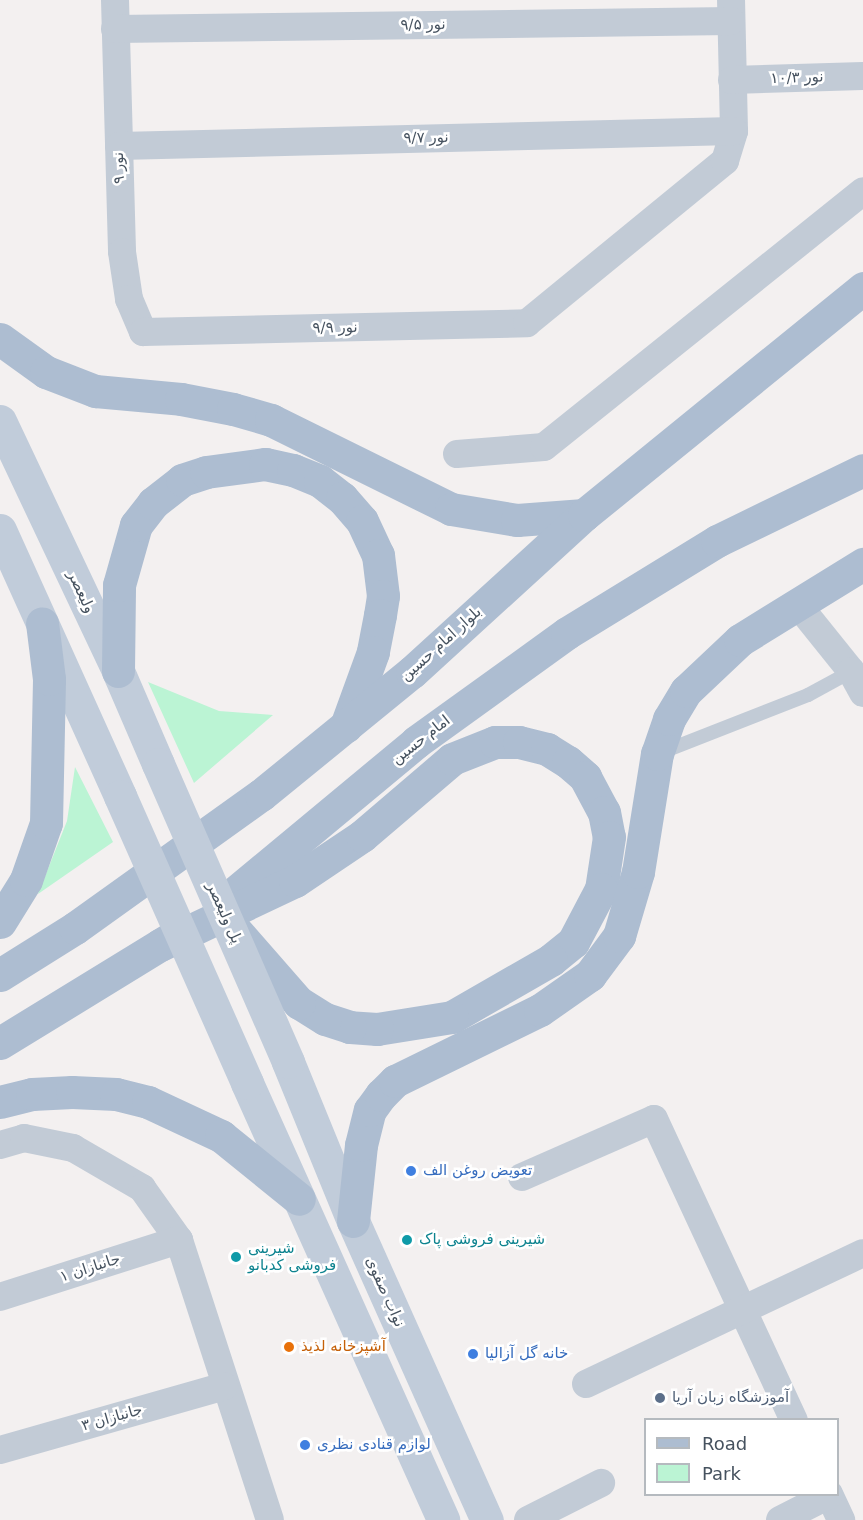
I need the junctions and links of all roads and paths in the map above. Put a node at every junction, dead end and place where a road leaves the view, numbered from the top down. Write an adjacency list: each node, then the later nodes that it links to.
1 (115, 0): 3 (street, نور ۹)
2 (731, 11): 3 (street, نور ۹/۵); 5 (street)
3 (116, 29): 7 (street, نور ۹)
4 (863, 76): 5 (street, نور ۱۰/۳)
5 (732, 80): 6 (street)
6 (734, 131): 7 (street, نور ۹/۷); 10 (street, نور ۹/۹)
7 (119, 146): 10 (street, نور ۹)
8 (863, 191): 13 (street)
9 (863, 288): 15 (main road, بلوار امام حسین)
10 (143, 332)
11 (0, 339): 15 (main road)
12 (0, 421): 20 (main road, ولیعصر)
13 (456, 454)
14 (863, 470): 27 (main road, امام حسین)
15 (584, 515): 22 (main road, بلوار امام حسین)
16 (0, 530): 19 (main road)
17 (863, 564): 18 (main road)
18 (798, 605): 21 (street); 23 (main road)
19 (42, 623): 25 (main road); 34 (main road, bridge)
20 (118, 671): 22 (main road); 24 (main road, ولیعصر)
21 (859, 676): 23 (lane)
22 (346, 726): 28 (main road, بلوار امام حسین)
23 (657, 754): 35 (main road)
24 (158, 764): 26 (main road, پل ولیعصر, bridge)
25 (0, 922)
26 (228, 922): 27 (main road); 30 (main road, پل ولیعصر, bridge)
27 (160, 945): 29 (main road, امام حسین)
28 (0, 975)
29 (0, 1043)
30 (288, 1062): 35 (main road, نواب صفوی)
31 (0, 1102): 34 (main road)
32 (0, 1145): 36 (street)
33 (522, 1178): 39 (street)
34 (299, 1199): 49 (main road)
35 (353, 1221): 50 (main road, نواب صفوی)
36 (179, 1240): 38 (street, جانبازان ۱); 41 (street)
37 (863, 1254): 39 (street)
38 (0, 1297)
39 (742, 1310): 40 (street); 42 (street)
40 (586, 1384)
41 (224, 1386): 43 (street, جانبازان ۳); 48 (street)
42 (794, 1418)
43 (0, 1450)
44 (601, 1483): 51 (street)
45 (827, 1496): 52 (street)
46 (830, 1496): 53 (street)
47 (863, 1514): 54 (street)
48 (270, 1520)
49 (443, 1520)
50 (487, 1520)
51 (528, 1520)
52 (780, 1520)
53 (842, 1520)
54 (852, 1520)

